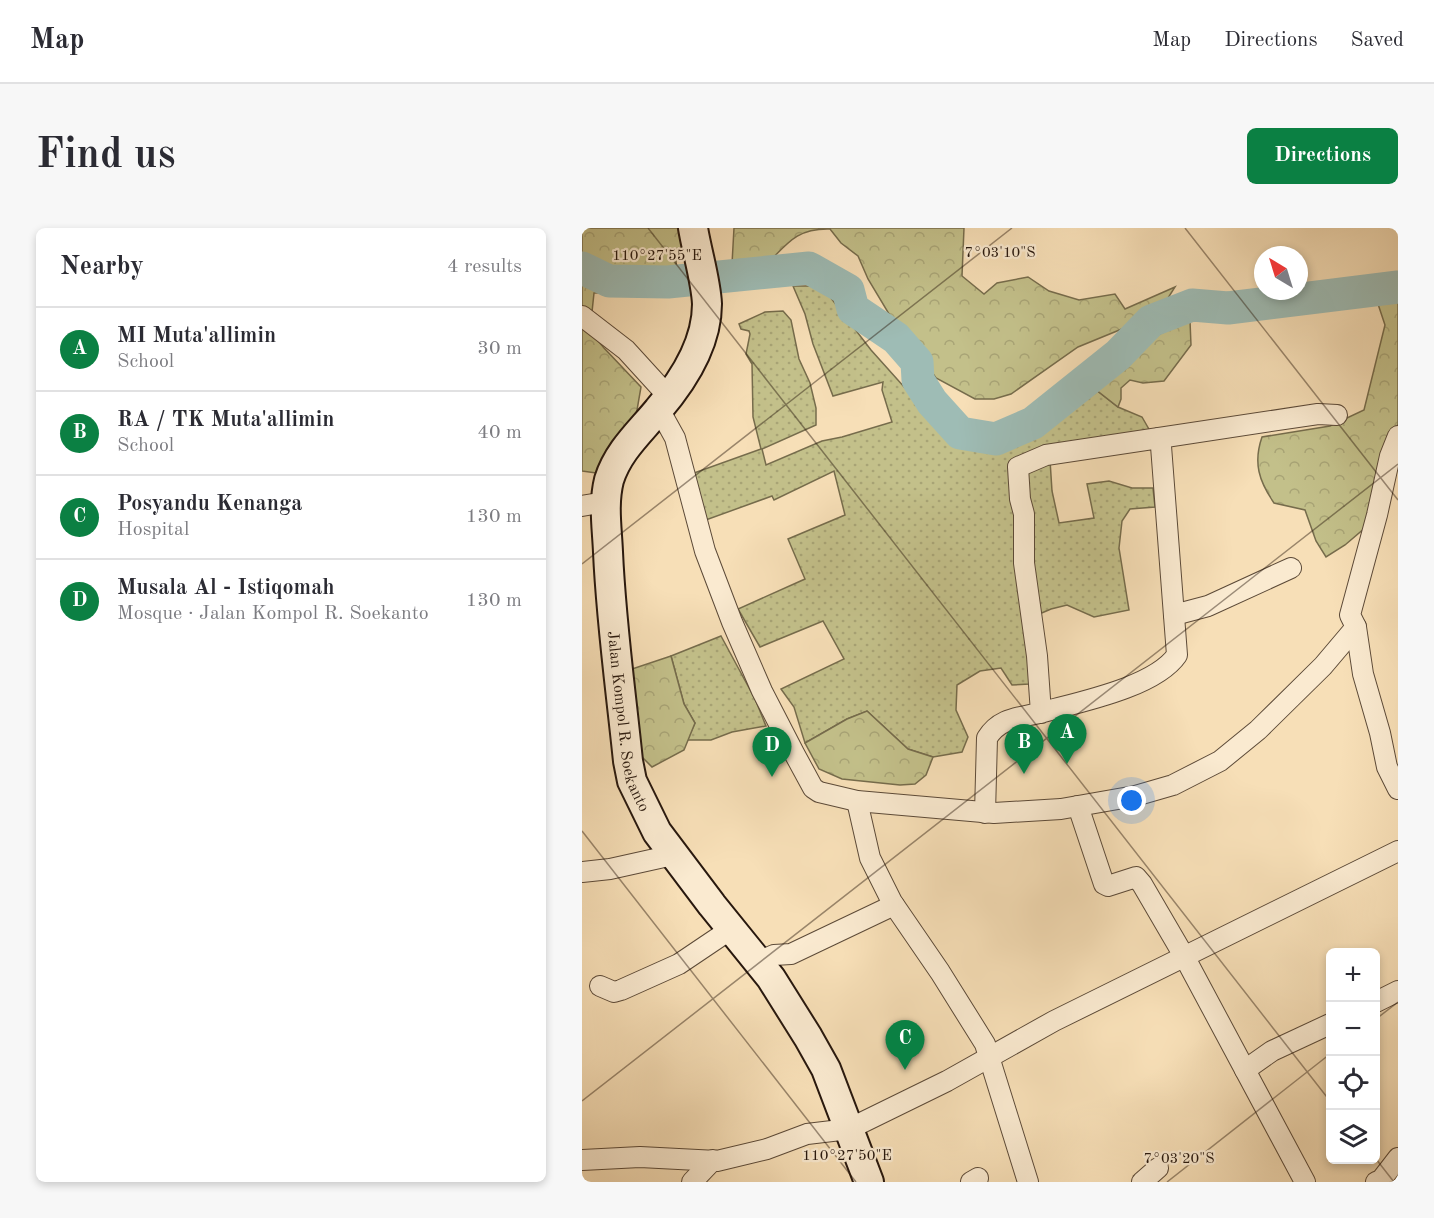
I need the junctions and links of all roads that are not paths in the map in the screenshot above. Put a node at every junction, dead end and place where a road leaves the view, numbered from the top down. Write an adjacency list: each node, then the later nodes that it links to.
1 (693, 228): 3 (main road, Jalan Kompol R. Soekanto)
2 (582, 316): 3 (street)
3 (663, 403): 7 (main road, Jalan Kompol R. Soekanto); 13 (street)
4 (1337, 415): 6 (street)
5 (1398, 436): 10 (street)
6 (1159, 438): 9 (street); 11 (street)
7 (593, 504): 17 (main road, Jalan Kompol R. Soekanto)
8 (1291, 568): 9 (street)
9 (1174, 615): 11 (street)
10 (1356, 627): 12 (street); 14 (street)
11 (1041, 712): 15 (street)
12 (1398, 789)
13 (857, 801): 15 (street); 19 (street)
14 (1078, 806): 15 (street); 21 (street)
15 (985, 813)
16 (1398, 851): 21 (street)
17 (673, 855): 18 (street); 20 (main road, Jalan Kompol R. Soekanto)
18 (582, 872)
19 (894, 905): 22 (street); 27 (street)
20 (731, 929): 22 (main road, Jalan Kompol R. Soekanto); 23 (street)
21 (1184, 956): 27 (street); 28 (street)
22 (758, 962): 29 (main road, Jalan Kompol R. Soekanto)
23 (600, 986)
24 (1398, 991): 25 (street)
25 (1380, 1000)
26 (1326, 1025): 28 (street)
27 (989, 1057): 29 (street); 36 (street)
28 (1245, 1070): 38 (street)
29 (849, 1128): 32 (street); 35 (main road, Jalan Kompol R. Soekanto)
30 (1398, 1158): 39 (street)
31 (582, 1160): 32 (street)
32 (713, 1160): 34 (street)
33 (1158, 1168): 37 (street)
34 (692, 1182)
35 (869, 1182)
36 (1028, 1182)
37 (1142, 1182)
38 (1305, 1182)
39 (1376, 1182)

